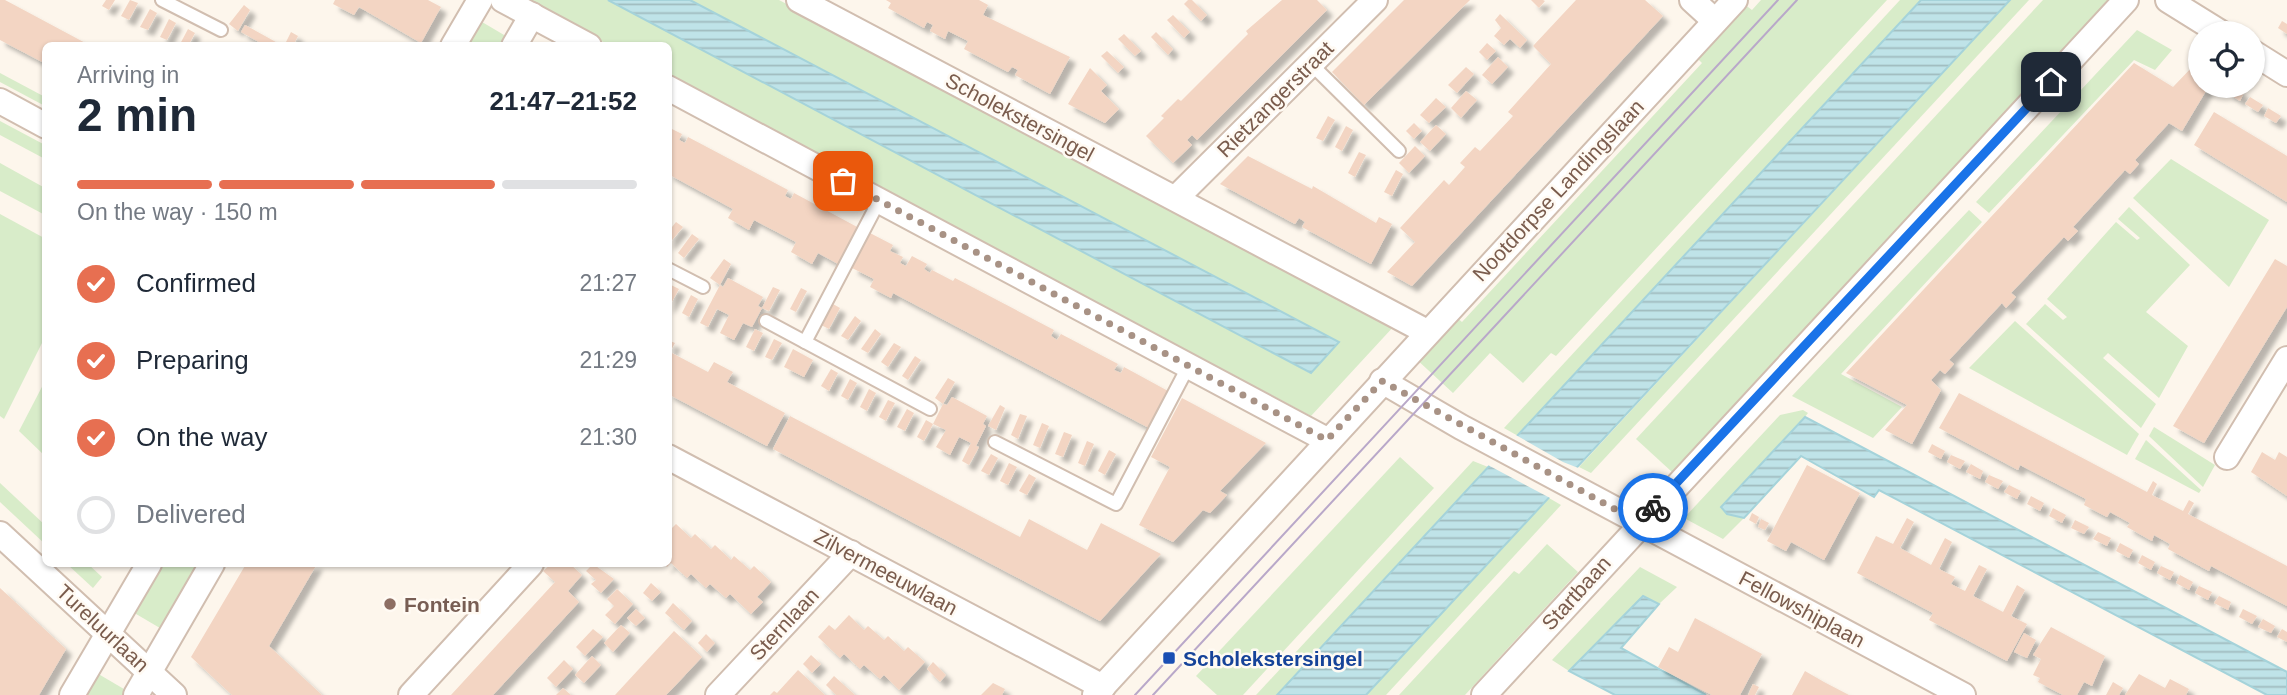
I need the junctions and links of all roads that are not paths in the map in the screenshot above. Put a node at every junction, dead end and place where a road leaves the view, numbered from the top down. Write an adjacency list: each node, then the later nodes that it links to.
1 (162, 0): 13 (lane)
2 (480, 0): 14 (street)
3 (503, 0): 10 (street)
4 (799, 0): 24 (street, Scholekstersingel)
5 (1692, 0): 11 (street)
6 (1735, 0): 11 (street, Nootdorpse Landingslaan)
7 (2126, 0): 39 (street, Startbaan)
8 (2168, 0): 12 (street)
9 (1373, 1): 18 (street, Rietzangerstraat)
10 (531, 15): 15 (street); 16 (street)
11 (1715, 21): 29 (street, Nootdorpse Landingslaan)
12 (2202, 21)
13 (221, 30)
14 (455, 42)
15 (516, 42)
16 (582, 42)
17 (2265, 60): 19 (street)
18 (1311, 64): 23 (lane); 24 (street, Rietzangerstraat)
19 (2287, 74)
20 (672, 90): 25 (street)
21 (0, 102): 22 (street)
22 (42, 124)
23 (1399, 151)
24 (1176, 198): 29 (street, Scholekstersingel)
25 (879, 201): 30 (lane); 31 (street)
26 (672, 271): 27 (lane)
27 (703, 287)
28 (766, 320): 30 (lane)
29 (1427, 332): 33 (street, Nootdorpse Landingslaan)
30 (805, 342): 34 (lane)
31 (1189, 365): 35 (street); 36 (lane)
32 (2284, 372): 37 (street)
33 (1382, 381): 35 (street, Nootdorpse Landingslaan); 39 (street)
34 (930, 409)
35 (1327, 440): 47 (street, Nootdorpse Landingslaan)
36 (995, 442)
37 (2227, 457)
38 (672, 459): 41 (street, Zilvermeeuwlaan)
39 (1640, 523): 53 (street, Startbaan); 54 (street, Fellowshiplaan)
40 (0, 534): 45 (street, Tureluurlaan)
41 (851, 553): 47 (street, Zilvermeeuwlaan); 52 (street, Sternlaan)
42 (147, 567): 45 (street)
43 (210, 567): 46 (street)
44 (528, 567): 51 (street)
45 (109, 633): 46 (street, Tureluurlaan); 48 (street)
46 (149, 672): 49 (street); 50 (street, Tureluurlaan)
47 (1099, 691)
48 (72, 695)
49 (136, 695)
50 (174, 695)
51 (411, 695)
52 (718, 695)
53 (1483, 695)
54 (1963, 695)

